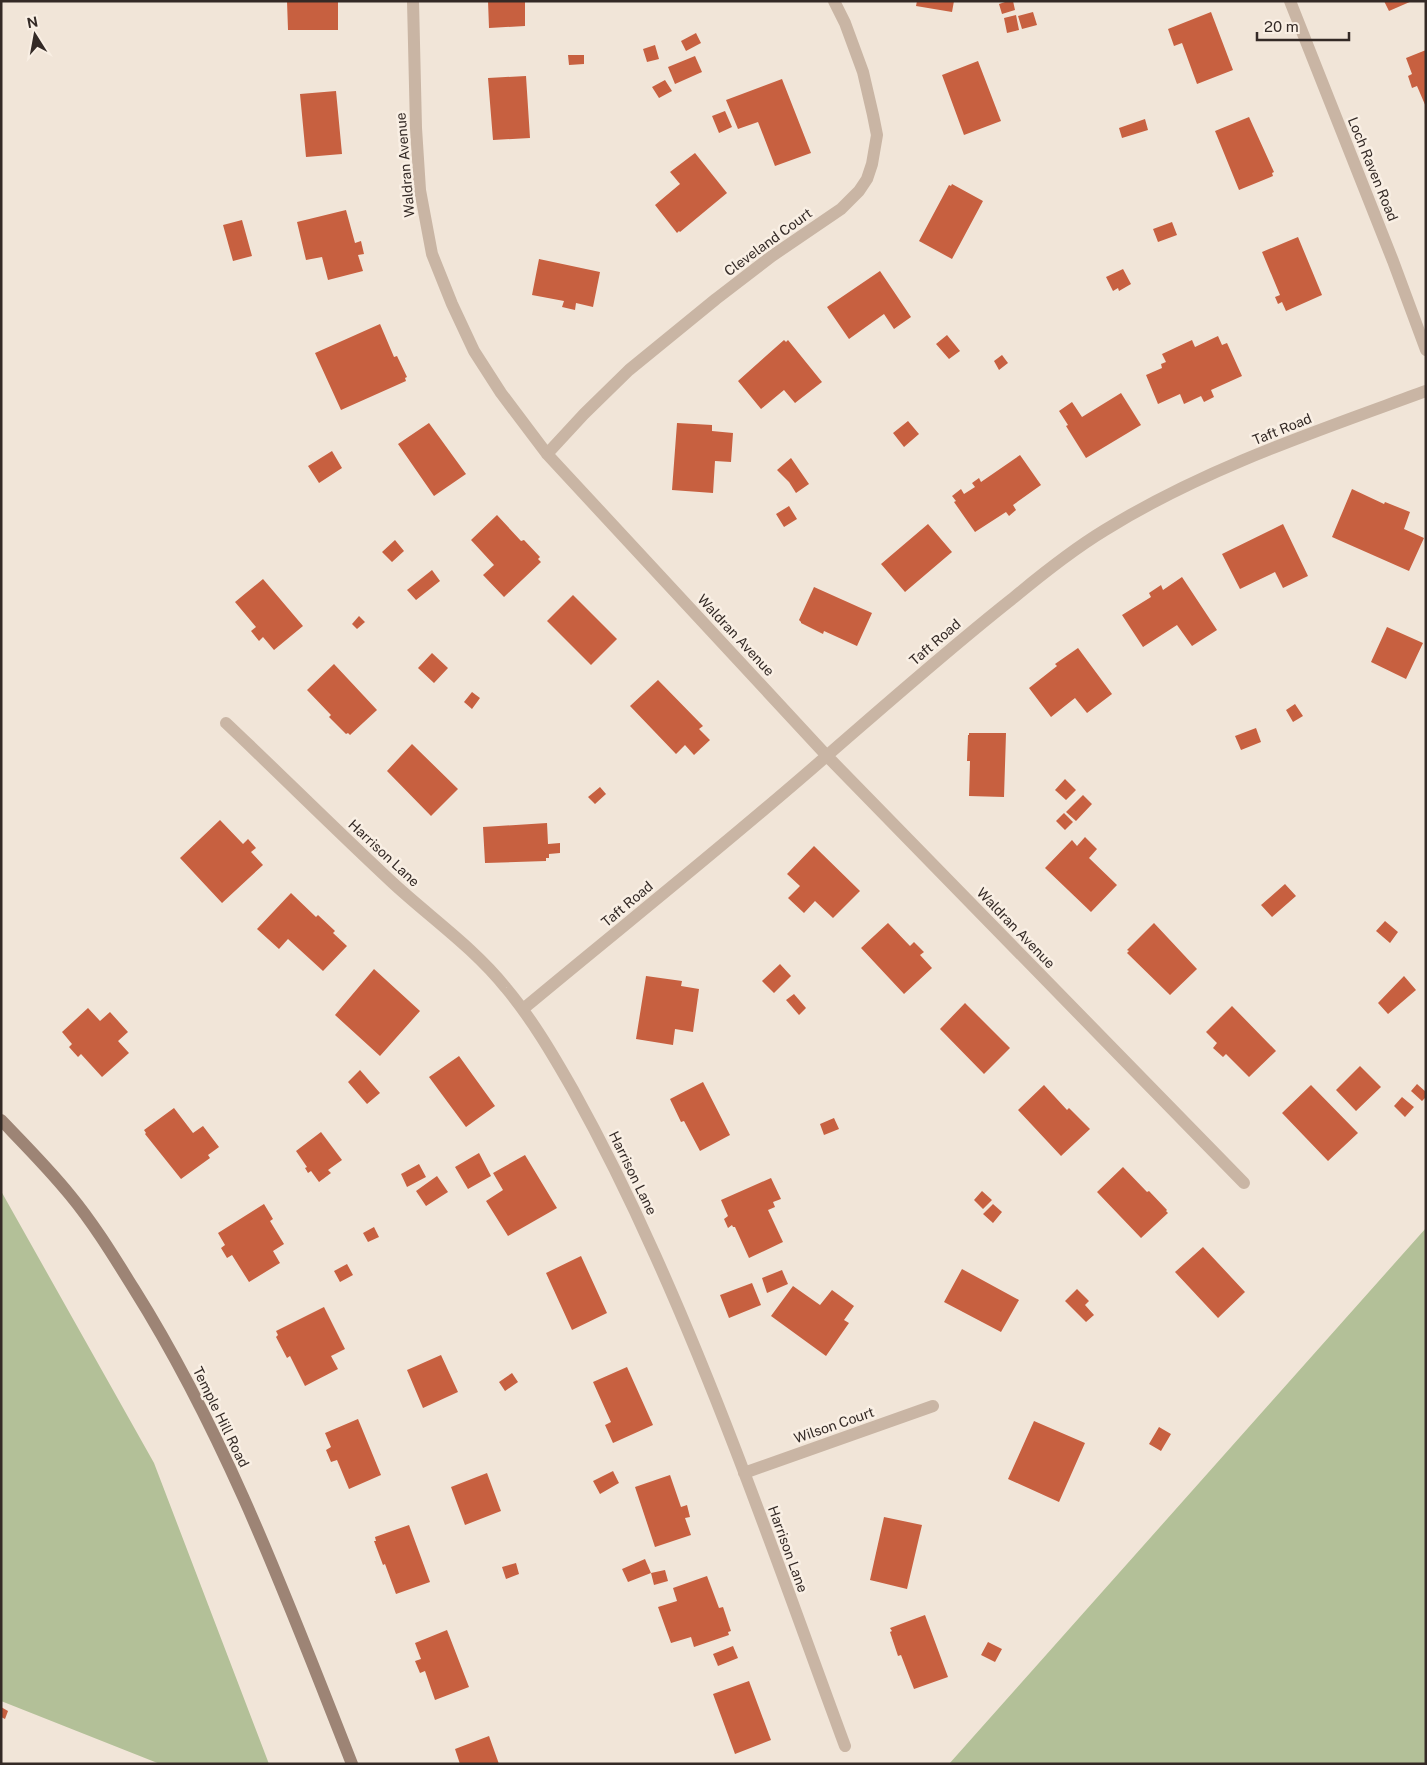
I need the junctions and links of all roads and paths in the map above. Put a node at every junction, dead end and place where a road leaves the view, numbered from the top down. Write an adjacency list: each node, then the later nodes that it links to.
1 (413, 1): 6 (street, Waldran Avenue)
2 (834, 1): 6 (street, Cleveland Court)
3 (1290, 1): 4 (street, Loch Raven Road)
4 (1426, 350)
5 (1426, 391): 8 (street, Taft Road)
6 (547, 454): 8 (street, Waldran Avenue)
7 (226, 723): 9 (street, Harrison Lane)
8 (827, 756): 9 (street, Taft Road); 11 (street, Waldran Avenue)
9 (523, 1010): 13 (street, Harrison Lane)
10 (1, 1120): 15 (main road, Temple Hill Road)
11 (1244, 1183)
12 (933, 1406): 13 (street, Wilson Court)
13 (744, 1472): 14 (street, Harrison Lane)
14 (845, 1746)
15 (352, 1764)

